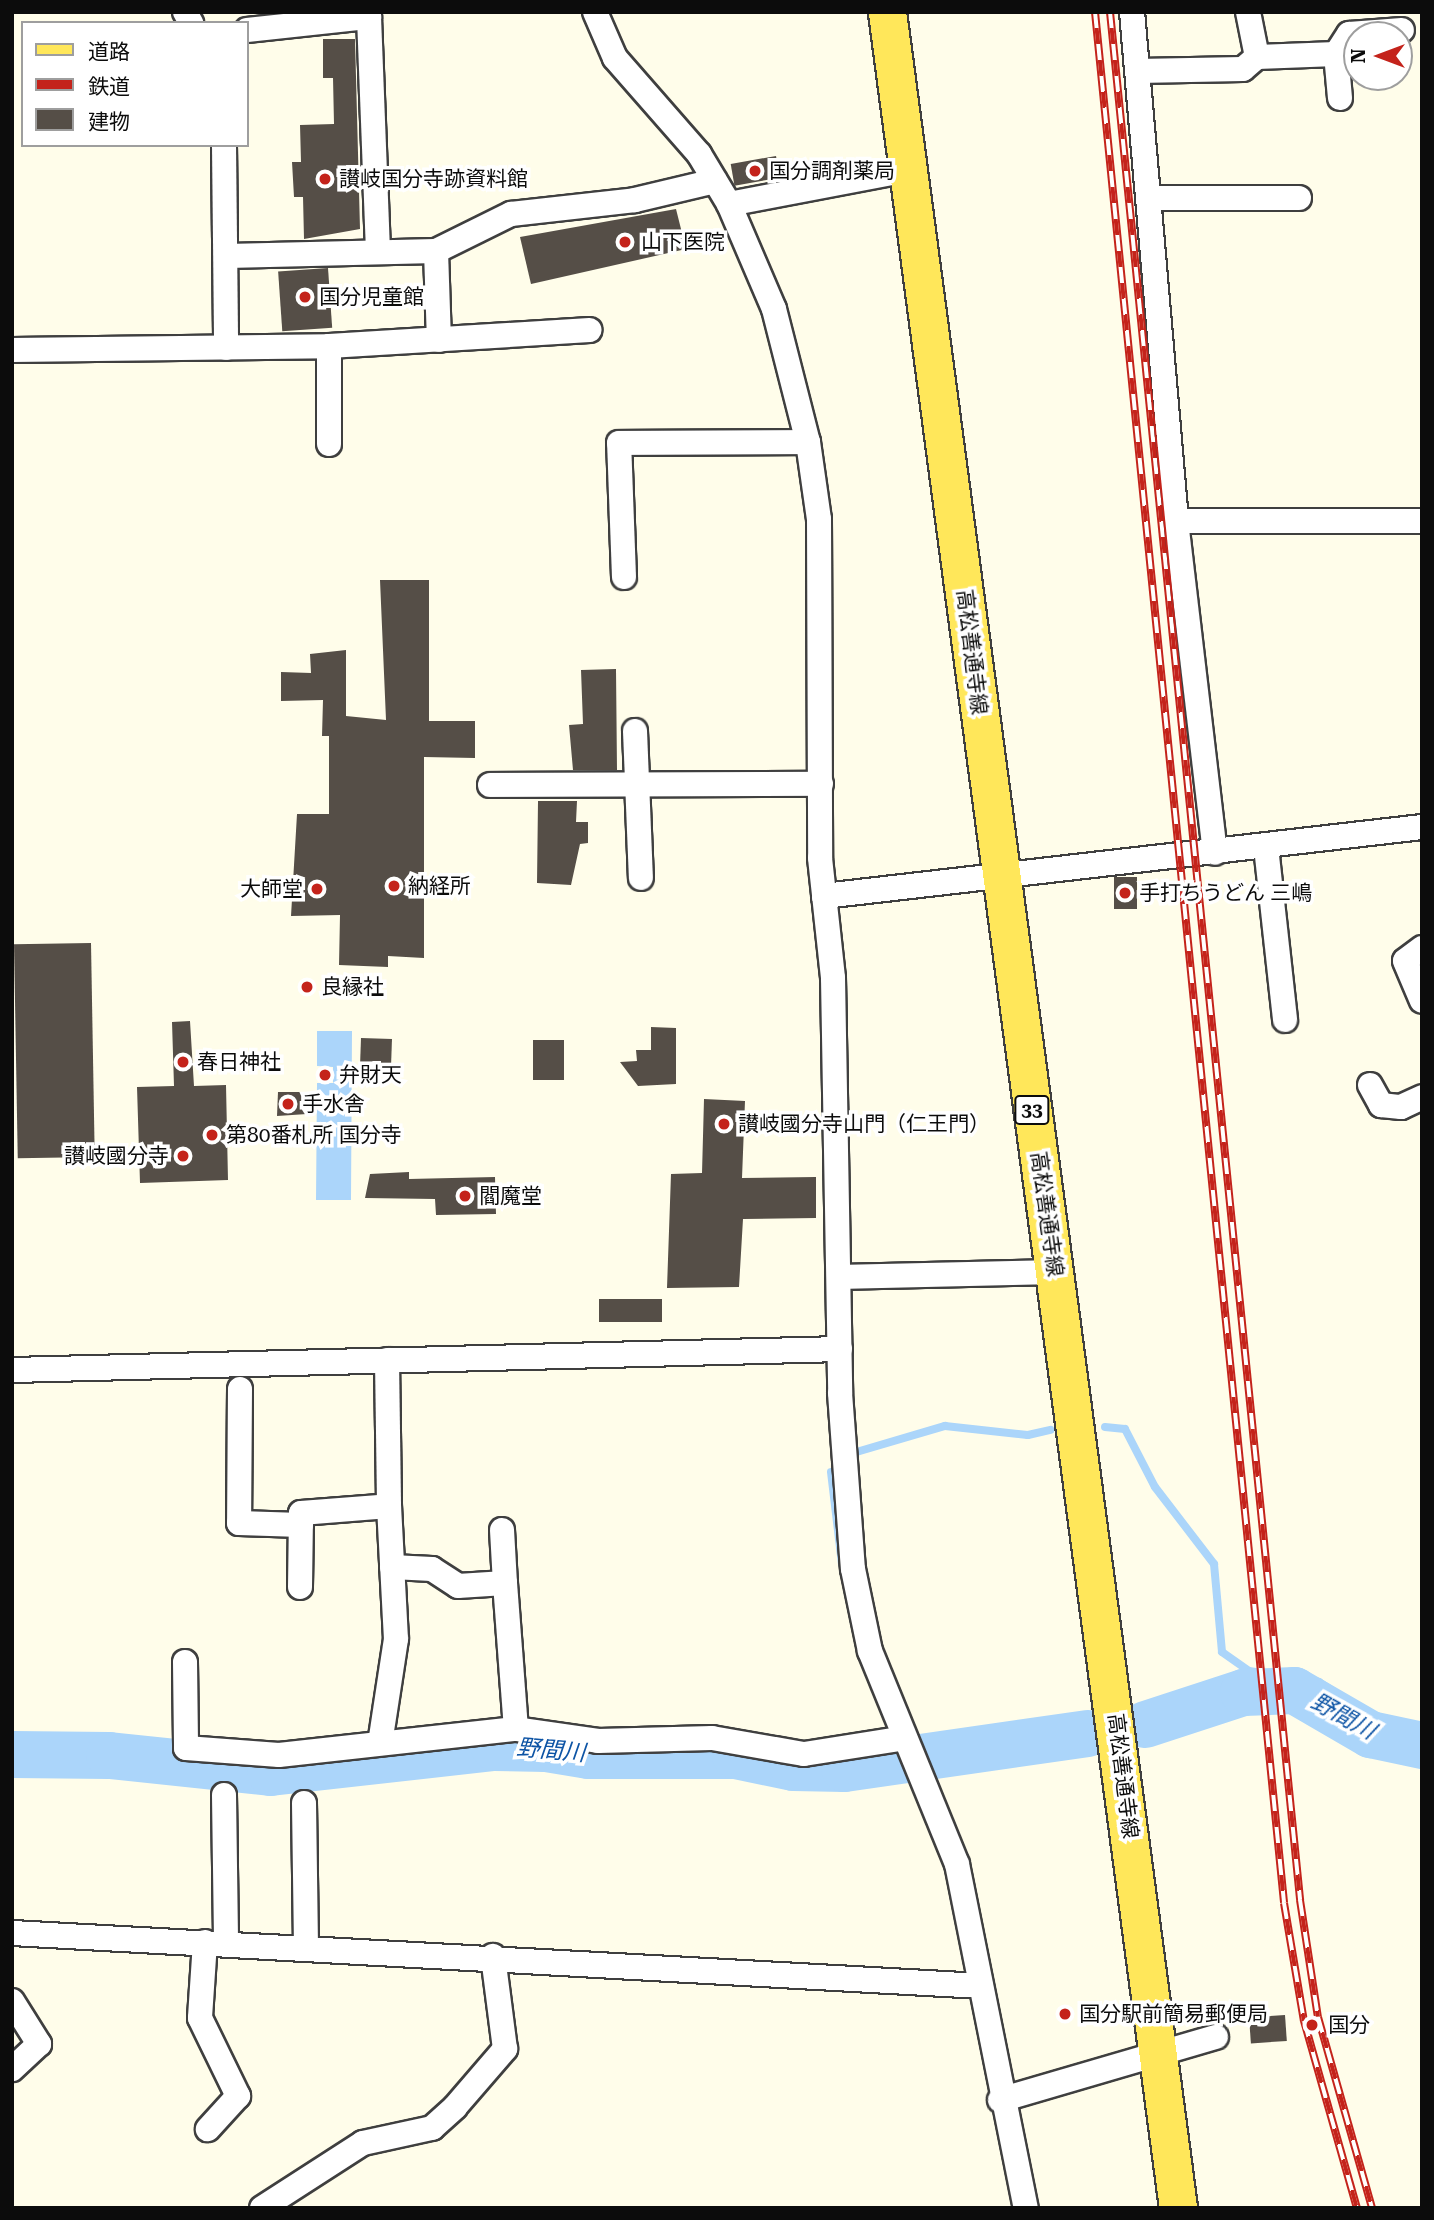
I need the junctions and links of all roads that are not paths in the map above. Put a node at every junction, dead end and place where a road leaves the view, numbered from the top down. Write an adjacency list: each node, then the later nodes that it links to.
1 (595, 12): 13 (street)
2 (887, 12): 12 (main road, 高松善通寺線 / 33)
3 (1132, 12): 9 (street)
4 (1248, 12): 8 (street)
5 (248, 30): 18 (street)
6 (1343, 43): 7 (street)
7 (1335, 54): 8 (street); 10 (street)
8 (1257, 57): 9 (street)
9 (1138, 71): 14 (street)
10 (1340, 98)
11 (223, 147): 19 (street)
12 (908, 170): 16 (street); 37 (main road, 高松善通寺線 / 33)
13 (715, 180): 16 (street); 17 (street)
14 (1148, 198): 15 (street); 28 (street)
15 (1299, 198)
16 (729, 204): 25 (street)
17 (436, 251): 18 (street); 21 (street)
18 (378, 252): 19 (street)
19 (227, 256): 23 (street)
20 (590, 330): 21 (street)
21 (439, 340): 22 (street)
22 (329, 346): 23 (street); 26 (street)
23 (226, 348): 24 (street)
24 (12, 350)
25 (808, 442): 29 (street); 31 (street)
26 (329, 444)
27 (1422, 521): 28 (street)
28 (1176, 522): 36 (street)
29 (624, 577)
30 (635, 731): 33 (street)
31 (821, 784): 33 (street); 39 (street)
32 (490, 785): 33 (street)
33 (635, 786): 38 (street)
34 (1422, 827): 35 (street)
35 (1266, 847): 36 (street); 42 (street)
36 (1215, 853): 37 (street)
37 (1000, 874): 39 (street); 45 (main road, 高松善通寺線 / 33)
38 (641, 878)
39 (824, 896): 46 (street)
40 (1422, 948): 41 (street)
41 (1422, 1001)
42 (1285, 1020)
43 (1370, 1085): 44 (street)
44 (1422, 1097)
45 (1055, 1272): 46 (street); 70 (main road, 高松善通寺線 / 33)
46 (839, 1277): 47 (street)
47 (840, 1349): 48 (street); 60 (street)
48 (387, 1360): 49 (street); 51 (street)
49 (12, 1370)
50 (240, 1390): 52 (street)
51 (390, 1506): 52 (street); 54 (street)
52 (300, 1525): 56 (street)
53 (502, 1530): 55 (street)
54 (392, 1567): 55 (street); 59 (street)
55 (505, 1583): 58 (street)
56 (300, 1587)
57 (185, 1662): 59 (street)
58 (516, 1729): 59 (street); 60 (street)
59 (380, 1743)
60 (911, 1751): 67 (street)
61 (224, 1795): 64 (street)
62 (304, 1804): 65 (street)
63 (12, 1933): 64 (street)
64 (215, 1942): 65 (street); 73 (street)
65 (306, 1947): 66 (street)
66 (493, 1956): 67 (street); 74 (street)
67 (981, 1986): 72 (street)
68 (12, 2001): 71 (street)
69 (1216, 2037): 70 (street)
70 (1156, 2053): 72 (street); 76 (main road, 高松善通寺線 / 33)
71 (12, 2069)
72 (1000, 2100): 75 (street)
73 (208, 2129)
74 (262, 2208)
75 (1026, 2208)
76 (1178, 2208)

